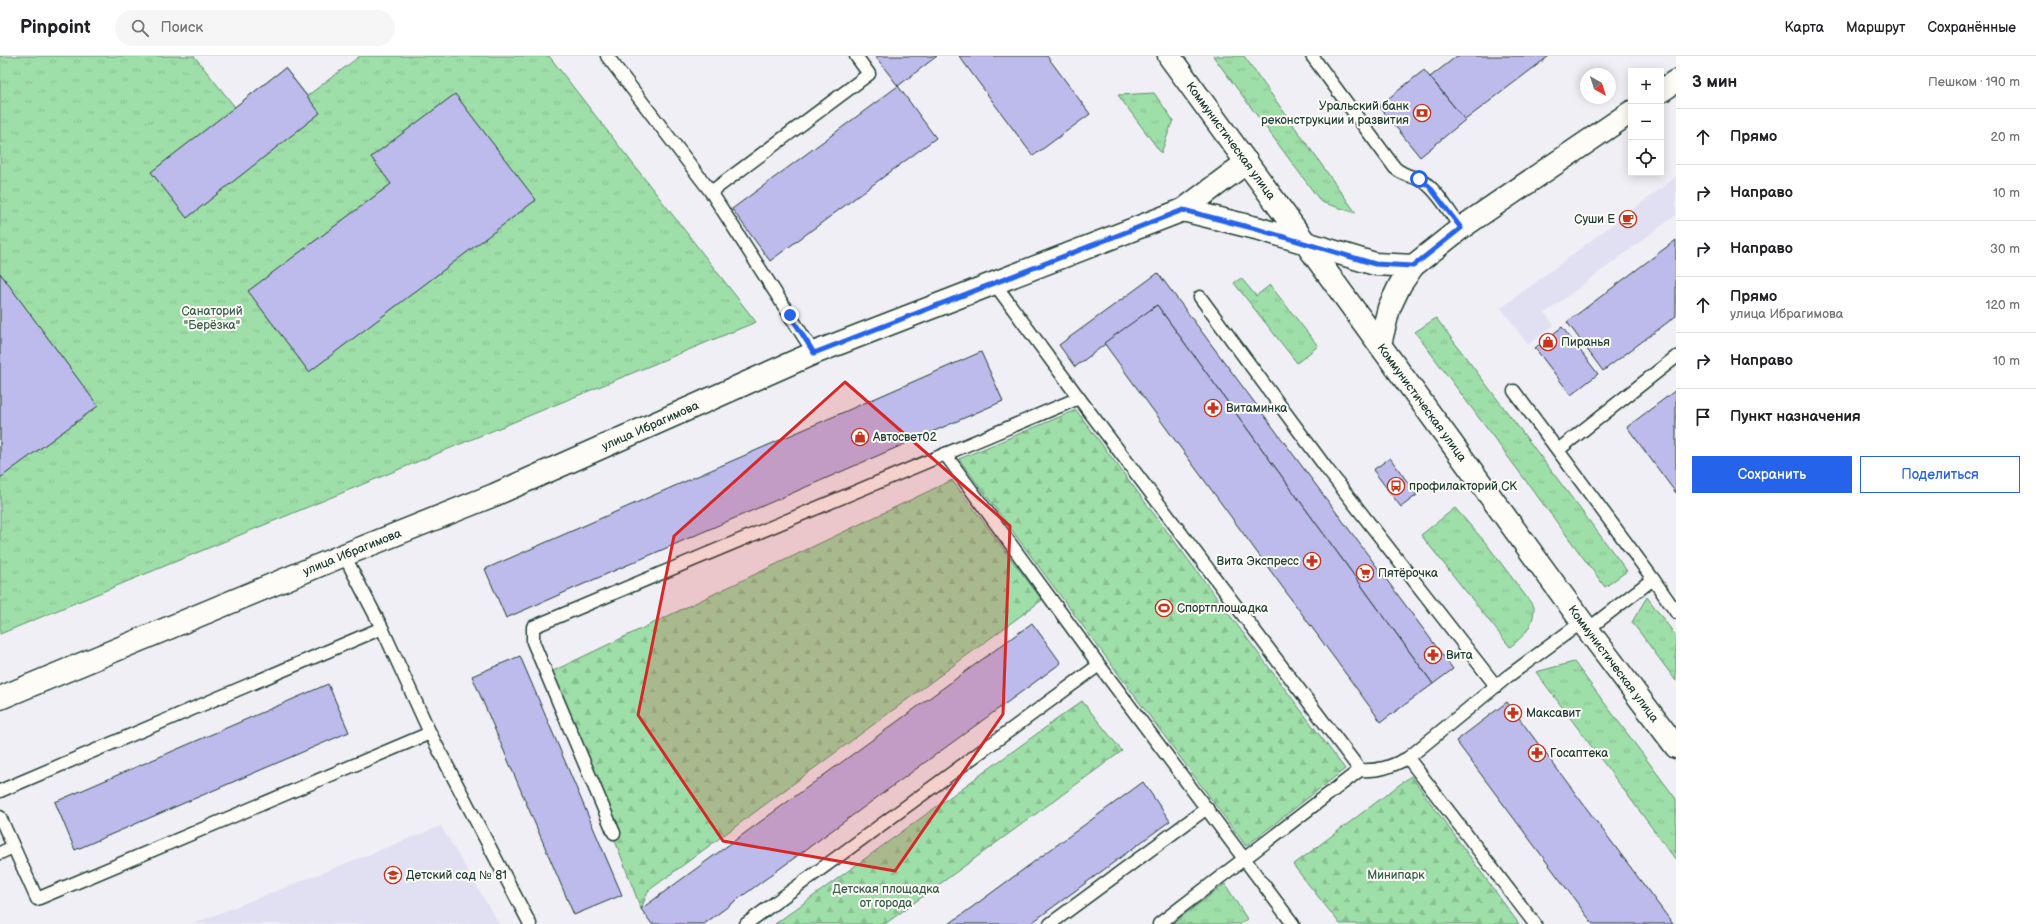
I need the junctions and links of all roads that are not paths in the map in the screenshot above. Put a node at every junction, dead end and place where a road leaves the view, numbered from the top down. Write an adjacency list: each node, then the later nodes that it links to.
1 (607, 56): 9 (lane)
2 (856, 56): 9 (lane)
3 (1169, 56): 8 (main road, Коммунистическая улица)
4 (1312, 56): 11 (lane)
5 (1676, 81): 6 (main road)
6 (1664, 89)
7 (1628, 114): 11 (main road)
8 (1247, 162): 10 (main road, улица Ибрагимова); 12 (main road, Коммунистическая улица)
9 (711, 192): 17 (lane)
10 (1183, 210): 12 (main road); 14 (main road, улица Ибрагимова)
11 (1461, 228): 13 (main road)
12 (1307, 245): 13 (main road); 16 (main road, Коммунистическая улица)
13 (1413, 266): 16 (main road)
14 (994, 283): 17 (main road, улица Ибрагимова); 20 (lane)
15 (1200, 297): 29 (lane)
16 (1380, 344): 26 (main road, Коммунистическая улица)
17 (814, 353): 23 (main road, улица Ибрагимова)
18 (1676, 357): 21 (lane)
19 (1514, 391): 21 (lane)
20 (1079, 398): 22 (lane); 34 (lane)
21 (1558, 450): 24 (lane)
22 (945, 454): 28 (lane); 38 (lane)
23 (344, 555): 27 (lane); 30 (main road, улица Ибрагимова)
24 (1653, 579): 25 (lane); 26 (lane)
25 (1676, 612)
26 (1585, 625): 29 (lane); 32 (main road, Коммунистическая улица)
27 (382, 628): 31 (lane); 35 (lane)
28 (1099, 665): 36 (lane); 43 (lane)
29 (1496, 686): 33 (lane)
30 (0, 698)
31 (430, 733): 39 (lane); 42 (lane)
32 (1676, 747)
33 (1408, 758): 34 (lane); 47 (lane)
34 (1360, 770): 41 (lane)
35 (0, 791)
36 (1207, 808): 41 (lane); 44 (lane)
37 (0, 817): 39 (lane)
38 (614, 833)
39 (13, 847): 40 (lane)
40 (0, 853)
41 (1244, 859): 45 (lane); 46 (lane)
42 (530, 924)
43 (746, 924)
44 (1050, 924)
45 (1159, 924)
46 (1293, 924)
47 (1535, 924)

